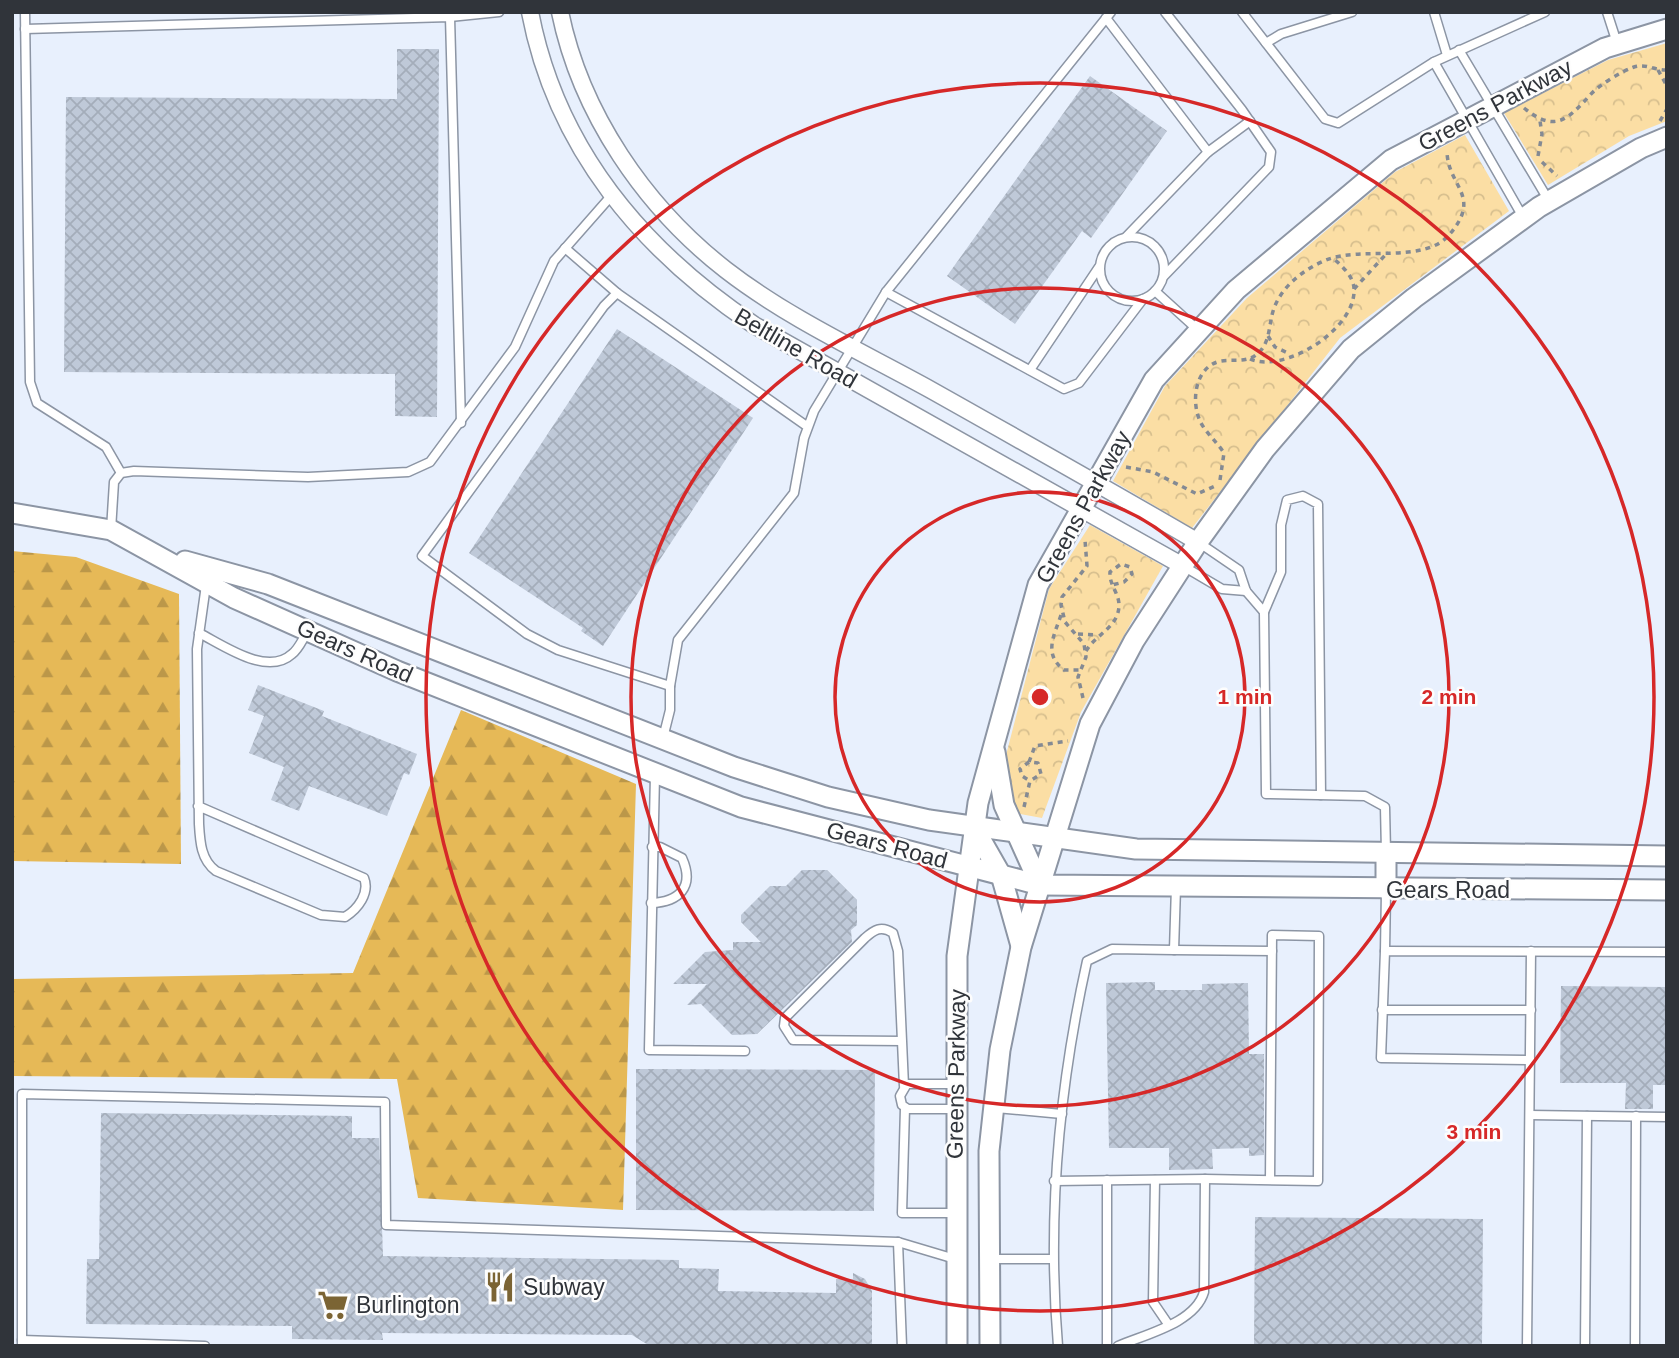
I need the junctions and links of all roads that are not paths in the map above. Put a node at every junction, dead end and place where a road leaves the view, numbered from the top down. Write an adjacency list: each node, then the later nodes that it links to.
1 (25, 12): 13 (lane)
2 (499, 12): 11 (lane)
3 (530, 12): 25 (street, Beltline Road)
4 (560, 12): 37 (street, Beltline Road)
5 (1166, 12): 22 (lane)
6 (1242, 12): 15 (lane)
7 (1434, 12): 18 (lane)
8 (1545, 12): 17 (lane)
9 (1607, 12): 16 (lane)
10 (1348, 13): 15 (lane)
11 (450, 15): 13 (lane); 40 (lane)
12 (1108, 15): 24 (lane); 33 (lane)
13 (25, 29): 42 (lane)
14 (1667, 29): 16 (street, Greens Parkway)
15 (1266, 43): 19 (lane)
16 (1618, 44): 20 (street, Greens Parkway)
17 (1459, 50): 18 (lane); 20 (lane)
18 (1447, 55): 19 (lane)
19 (1434, 62): 21 (lane)
20 (1490, 107): 21 (street, Greens Parkway); 26 (lane)
21 (1466, 119): 27 (lane); 36 (street, Greens Parkway)
22 (1250, 121): 24 (lane); 31 (lane)
23 (1662, 131): 26 (street, Greens Parkway)
24 (1208, 152): 28 (lane)
25 (612, 195): 29 (lane); 39 (street, Beltline Road)
26 (1549, 201): 27 (street, Greens Parkway)
27 (1524, 218): 47 (street, Greens Parkway)
28 (1126, 237): 30 (lane); 31 (lane)
29 (565, 248): 34 (lane); 40 (lane)
30 (1099, 267): 35 (lane); 38 (lane)
31 (1164, 276): 32 (lane)
32 (1155, 291): 35 (lane); 36 (lane)
33 (886, 292): 37 (lane); 38 (lane)
34 (617, 293): 41 (lane); 57 (lane)
35 (1143, 299): 38 (lane)
36 (1199, 331): 43 (street, Greens Parkway)
37 (852, 346): 39 (lane); 43 (street, Beltline Road)
38 (1030, 370)
39 (836, 372): 41 (lane); 44 (street, Beltline Road)
40 (461, 423): 42 (lane)
41 (808, 427): 57 (lane)
42 (121, 473): 46 (lane)
43 (1096, 483): 44 (street, Greens Parkway); 47 (street, Beltline Road)
44 (1081, 509): 49 (street, Beltline Road); 59 (street, Greens Parkway)
45 (12, 513): 46 (street, Gears Road)
46 (111, 530): 48 (street, Gears Road)
47 (1198, 542): 49 (street, Greens Parkway); 51 (lane)
48 (159, 554): 50 (street, Gears Road); 55 (street, Gears Road)
49 (1183, 566): 51 (lane); 65 (street, Greens Parkway)
50 (206, 582): 53 (street, Gears Road); 54 (lane)
51 (1246, 591): 52 (lane)
52 (1264, 612): 61 (lane); 61 (lane)
53 (308, 631): 54 (lane); 56 (street, Gears Road)
54 (199, 633): 62 (lane)
55 (409, 641): 56 (street); 58 (street, Gears Road)
56 (397, 671): 60 (street, Gears Road)
57 (670, 686): 58 (lane)
58 (663, 739): 60 (street); 64 (street, Gears Road)
59 (994, 744): 63 (street); 64 (street, Greens Parkway)
60 (655, 772): 66 (lane); 69 (street, Gears Road)
61 (1321, 795): 67 (lane)
62 (198, 807): 62 (lane)
63 (1019, 824): 64 (street, Gears Road); 65 (street, Gears Road); 71 (street)
64 (973, 826): 69 (street, Greens Parkway); 70 (street)
65 (1053, 837): 67 (street, Gears Road); 71 (street, Greens Parkway)
66 (652, 847): 75 (lane); 75 (lane)
67 (1386, 852): 68 (street, Gears Road); 73 (street)
68 (1667, 856)
69 (968, 866): 70 (street, Gears Road); 87 (street, Greens Parkway)
70 (1001, 875): 71 (street, Gears Road); 76 (street)
71 (1040, 885): 72 (street, Gears Road); 76 (street, Greens Parkway)
72 (1176, 887): 73 (street, Gears Road); 77 (lane)
73 (1386, 889): 74 (street, Gears Road); 79 (lane)
74 (1667, 890)
75 (651, 903): 85 (lane)
76 (1021, 947): 90 (street, Greens Parkway)
77 (1174, 950): 78 (lane); 92 (lane)
78 (1272, 951): 100 (lane); 100 (lane)
79 (1385, 951): 80 (lane); 82 (lane)
80 (1531, 951): 81 (lane); 83 (lane)
81 (1667, 952)
82 (1382, 1010): 83 (lane); 86 (lane)
83 (1531, 1010): 86 (lane)
84 (902, 1041): 84 (lane); 88 (lane)
85 (745, 1051)
86 (1530, 1060): 93 (lane)
87 (957, 1084): 88 (lane); 91 (street, Greens Parkway)
88 (904, 1086): 89 (lane)
89 (905, 1108): 91 (lane); 102 (lane)
90 (994, 1108): 92 (lane); 105 (street, Greens Parkway)
91 (956, 1109): 102 (street, Greens Parkway)
92 (1062, 1114): 101 (lane)
93 (1530, 1115): 94 (lane); 120 (lane)
94 (1587, 1116): 95 (lane); 121 (lane)
95 (1636, 1116): 96 (lane); 122 (lane)
96 (1667, 1117)
97 (1205, 1179): 99 (lane); 100 (lane); 107 (lane)
98 (1107, 1180): 99 (lane); 101 (lane); 118 (lane)
99 (1155, 1180): 107 (lane)
100 (1270, 1180)
101 (1054, 1181): 106 (lane)
102 (958, 1213): 104 (street, Greens Parkway)
103 (898, 1242): 104 (lane); 108 (lane); 114 (lane)
104 (956, 1259): 105 (street); 115 (street, Greens Parkway)
105 (989, 1259): 106 (lane); 116 (street, Greens Parkway)
106 (1053, 1259): 117 (lane)
107 (1168, 1324): 119 (lane)
108 (22, 1343): 109 (lane)
109 (69, 1344): 110 (lane)
110 (110, 1345): 111 (lane)
111 (153, 1345): 112 (lane)
112 (199, 1346): 113 (lane)
113 (205, 1346)
114 (902, 1346)
115 (957, 1346)
116 (990, 1346)
117 (1058, 1346)
118 (1107, 1346)
119 (1118, 1346)
120 (1527, 1346)
121 (1585, 1346)
122 (1634, 1346)

